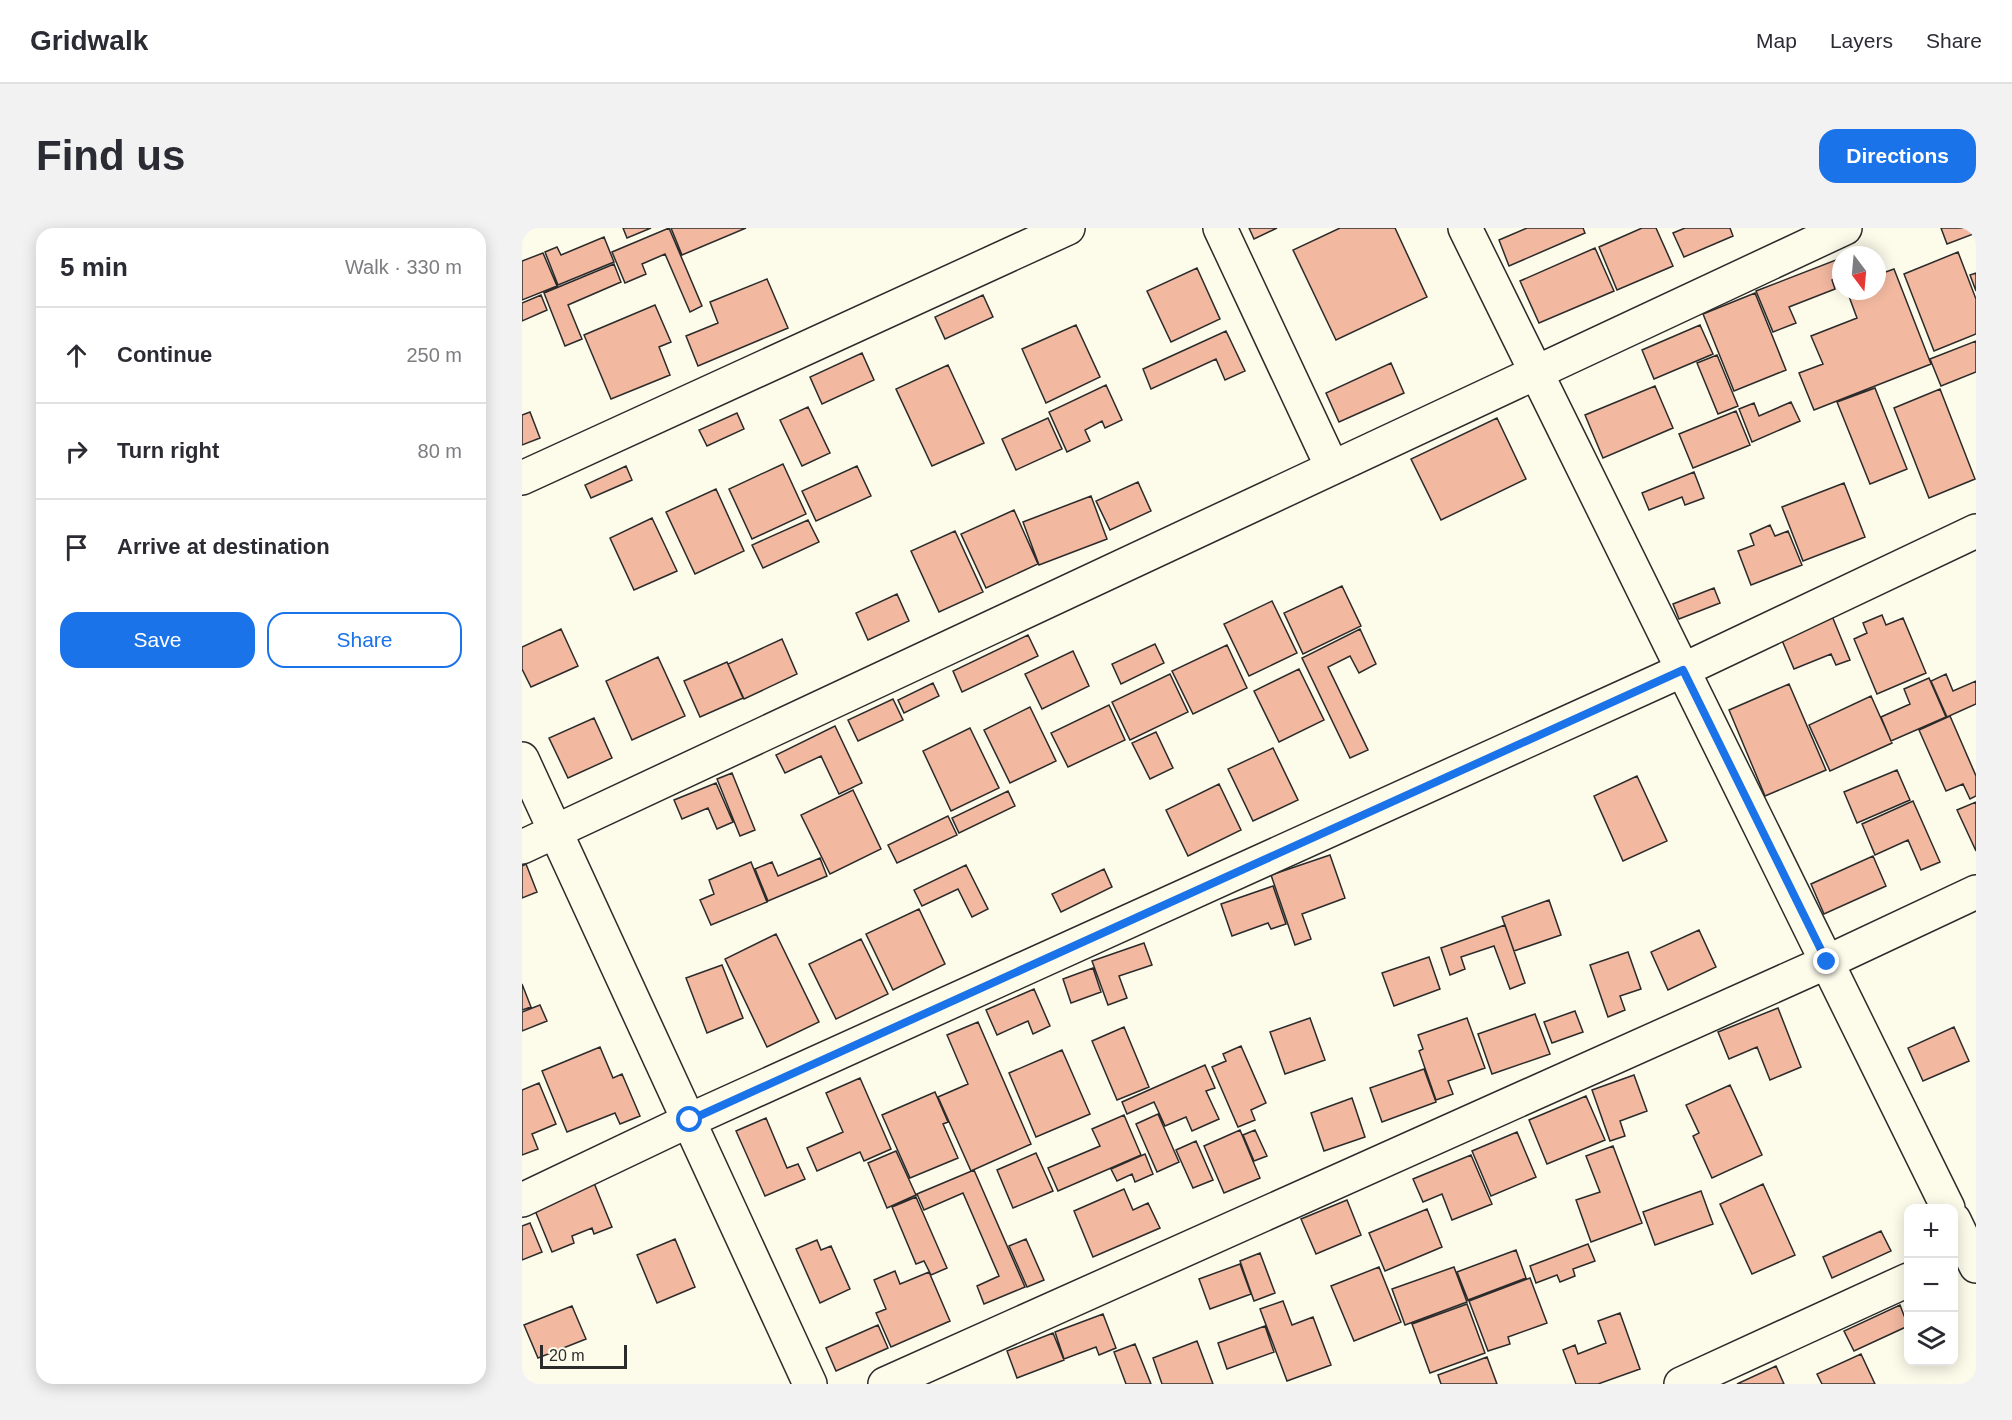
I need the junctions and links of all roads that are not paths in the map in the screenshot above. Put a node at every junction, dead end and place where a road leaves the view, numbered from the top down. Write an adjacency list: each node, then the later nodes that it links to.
1 (1068, 228): 7 (street)
2 (1220, 228): 6 (street)
3 (1465, 228): 5 (street)
4 (1845, 228): 5 (street)
5 (1536, 372): 6 (street); 9 (street)
6 (1332, 468): 11 (street)
7 (522, 478)
8 (1976, 531): 9 (street)
9 (1683, 670): 14 (street); 15 (street)
10 (522, 759): 11 (street)
11 (556, 832): 12 (street); 15 (street)
12 (522, 847)
13 (1976, 892): 14 (street)
14 (1827, 962): 17 (street); 22 (street)
15 (690, 1120): 16 (street); 21 (street)
16 (522, 1200)
17 (1946, 1204)
18 (1958, 1232): 19 (street)
19 (1969, 1257)
20 (1904, 1282): 23 (street)
21 (810, 1384)
22 (885, 1384)
23 (1681, 1384)

